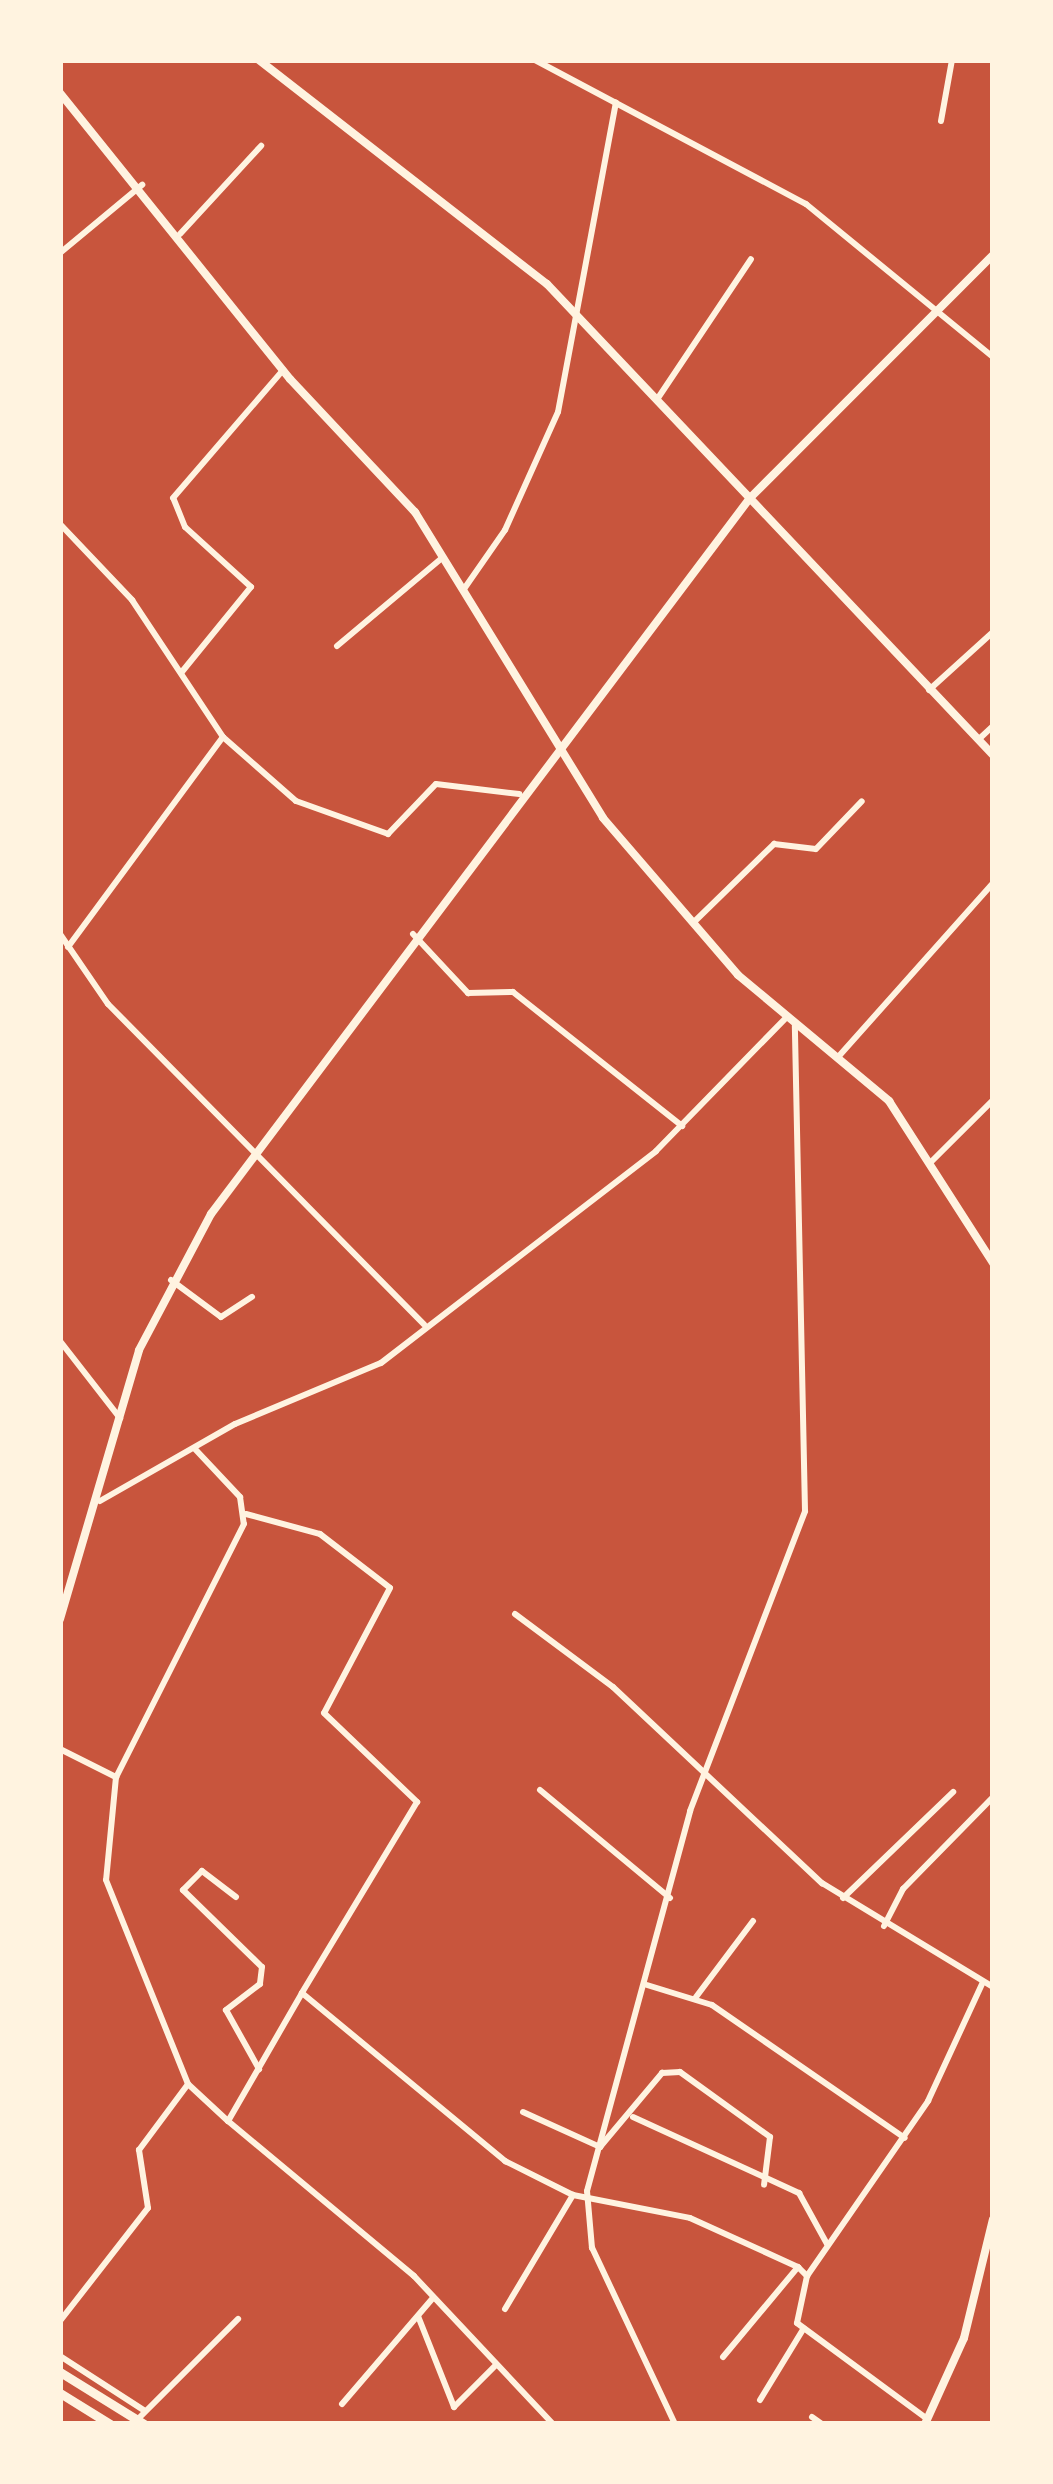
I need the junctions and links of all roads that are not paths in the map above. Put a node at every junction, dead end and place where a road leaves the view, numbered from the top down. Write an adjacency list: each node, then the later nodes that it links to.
1 (535, 60): 5 (street)
2 (952, 60): 6 (street)
3 (264, 62): 14 (street)
4 (60, 93): 8 (street)
5 (616, 102): 13 (street); 14 (street)
6 (941, 121)
7 (261, 146): 9 (street)
8 (142, 185): 9 (street); 10 (street)
9 (180, 233): 16 (street)
10 (60, 254)
11 (993, 255): 13 (street)
12 (752, 259): 17 (street)
13 (936, 310): 15 (street); 18 (street)
14 (576, 313): 17 (street); 21 (street)
15 (993, 357)
16 (283, 370): 20 (street); 24 (street)
17 (658, 398): 18 (street)
18 (750, 498): 25 (street); 29 (street)
19 (60, 524): 24 (street)
20 (445, 556): 21 (street); 23 (street)
21 (464, 589): 29 (street)
22 (993, 632): 25 (street)
23 (338, 646)
24 (181, 673): 27 (street)
25 (928, 690): 28 (street)
26 (993, 726): 28 (street)
27 (223, 737): 31 (street); 37 (street)
28 (978, 740): 30 (street)
29 (557, 746): 31 (street); 34 (street)
30 (993, 755)
31 (519, 794): 36 (street)
32 (862, 801): 34 (street)
33 (993, 883): 40 (street)
34 (691, 925): 38 (street)
35 (60, 934): 37 (street)
36 (412, 934): 42 (street); 43 (street)
37 (68, 947): 43 (street)
38 (785, 1019): 39 (street); 42 (street)
39 (796, 1026): 40 (street); 58 (street)
40 (839, 1056): 44 (street)
41 (993, 1100): 44 (street)
42 (682, 1126): 48 (street)
43 (255, 1150): 46 (street); 48 (street)
44 (931, 1162): 45 (street)
45 (993, 1264)
46 (171, 1280): 47 (street); 50 (street)
47 (252, 1297)
48 (424, 1325): 51 (street)
49 (60, 1341): 50 (street)
50 (120, 1418): 52 (street)
51 (195, 1449): 52 (street); 53 (street)
52 (100, 1501): 54 (street)
53 (246, 1514): 57 (street); 70 (street)
54 (62, 1612)
55 (515, 1614): 58 (street)
56 (60, 1749): 57 (street)
57 (116, 1777): 73 (street)
58 (702, 1781): 63 (street); 64 (street)
59 (540, 1790): 63 (street)
60 (953, 1792): 64 (street)
61 (993, 1797): 66 (street)
62 (236, 1897): 72 (street)
63 (670, 1898): 68 (street)
64 (843, 1898): 66 (street)
65 (753, 1921): 71 (street)
66 (884, 1926): 67 (street)
67 (983, 1982): 69 (street); 77 (street)
68 (647, 1985): 71 (street); 78 (street)
69 (993, 1987)
70 (302, 1993): 72 (street); 81 (street)
71 (696, 1997): 77 (street)
72 (259, 2069): 76 (street)
73 (188, 2084): 76 (street); 90 (street)
74 (523, 2112): 78 (street)
75 (633, 2117): 78 (street); 79 (street); 79 (street)
76 (228, 2121): 86 (street)
77 (905, 2138): 83 (street)
78 (600, 2147): 80 (street)
79 (764, 2185): 83 (street)
80 (587, 2191): 81 (street); 84 (street); 104 (street)
81 (573, 2195): 87 (street)
82 (993, 2219): 101 (street)
83 (827, 2244): 85 (street)
84 (798, 2267): 85 (street); 93 (street)
85 (807, 2276): 91 (street)
86 (434, 2297): 88 (street); 94 (street)
87 (505, 2309)
88 (418, 2316): 94 (street); 98 (street)
89 (238, 2319): 100 (street)
90 (60, 2321)
91 (804, 2328): 97 (street); 101 (street)
92 (60, 2356): 100 (street)
93 (723, 2356)
94 (496, 2366): 103 (street)
95 (60, 2372): 100 (main road)
96 (60, 2393): 102 (main road)
97 (760, 2400)
98 (342, 2404)
99 (812, 2417): 105 (street)
100 (142, 2418)
101 (927, 2422)
102 (110, 2424)
103 (553, 2424)
104 (675, 2424)
105 (822, 2424)

